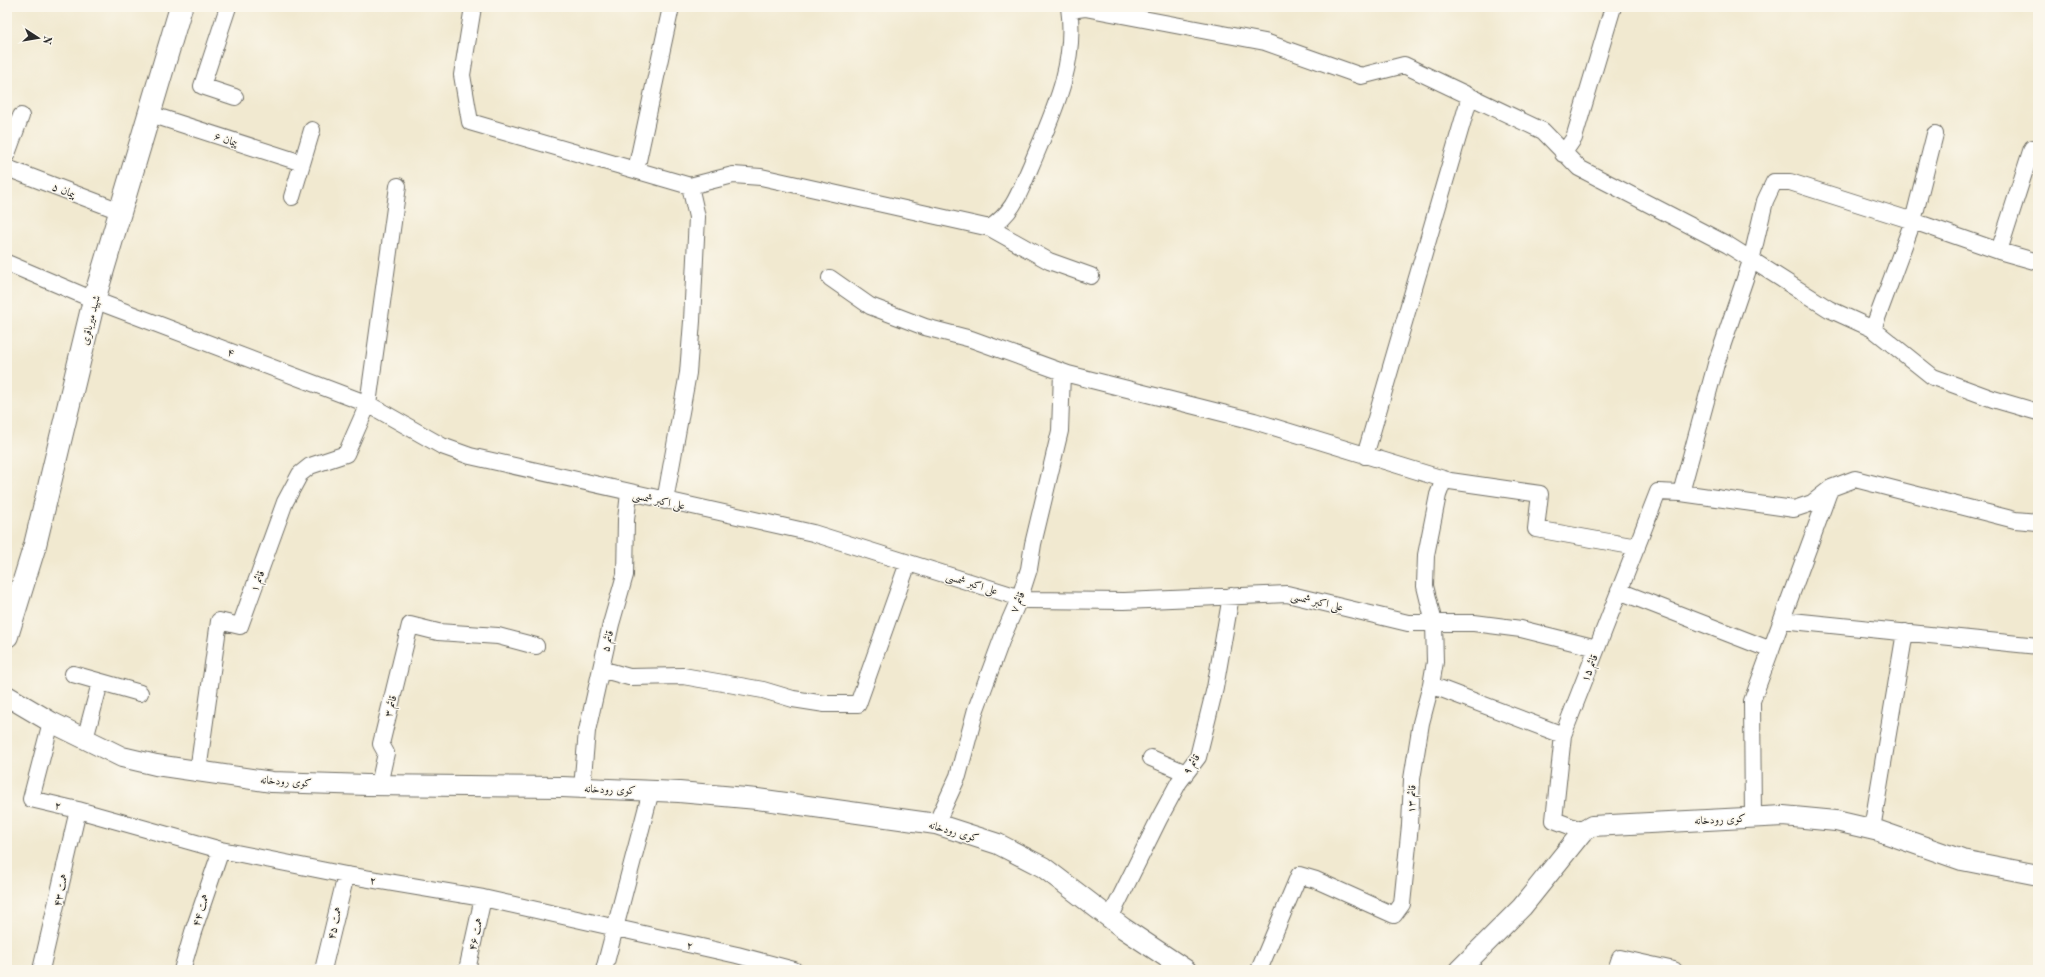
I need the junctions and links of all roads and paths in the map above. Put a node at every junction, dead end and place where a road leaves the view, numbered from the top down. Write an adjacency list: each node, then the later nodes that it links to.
1 (182, 7): 9 (main road, شهید میرباقری)
2 (228, 7): 8 (street)
3 (473, 7): 18 (street)
4 (671, 7): 18 (street)
5 (1613, 7): 15 (street)
6 (1070, 9): 7 (street); 24 (street)
7 (1470, 96): 15 (street); 36 (street)
8 (235, 97)
9 (150, 114): 16 (street, پیمان ۶); 22 (main road, شهید میرباقری)
10 (21, 116): 14 (street)
11 (312, 130): 16 (street)
12 (1935, 134): 23 (street)
13 (2032, 148): 25 (street)
14 (7, 154)
15 (1563, 154): 26 (street)
16 (302, 163): 21 (street)
17 (7, 168): 22 (street, پیمان ۵)
18 (636, 170): 20 (street)
19 (398, 186): 34 (street)
20 (690, 186): 24 (street); 41 (street)
21 (292, 197)
22 (120, 211): 31 (main road, شهید میرباقری)
23 (1913, 221): 25 (street); 26 (street); 32 (street)
24 (990, 228): 29 (street)
25 (1999, 251): 27 (street)
26 (1751, 261): 32 (street); 40 (street)
27 (2038, 262)
28 (7, 263): 31 (street, ۴)
29 (1091, 276)
30 (830, 278): 33 (street)
31 (94, 300): 34 (street, ۴); 51 (main road, شهید میرباقری)
32 (1873, 329): 35 (street)
33 (1062, 372): 36 (street); 47 (street, قائم ۷)
34 (368, 404): 39 (street, علی اکبر شمسی); 66 (street, قائم ۱)
35 (2038, 412)
36 (1365, 456): 37 (street)
37 (1444, 479): 43 (street); 49 (street, قائم ۱۳)
38 (1831, 488): 40 (street); 42 (street); 48 (street)
39 (629, 493): 41 (street, علی اکبر شمسی); 56 (street, قائم ۵)
40 (1681, 493): 43 (street, قائم ۱۵)
41 (665, 501): 44 (street, علی اکبر شمسی)
42 (2038, 522)
43 (1637, 547): 45 (street, قائم ۱۵)
44 (908, 563): 47 (street, علی اکبر شمسی); 56 (street)
45 (1620, 591): 54 (street, قائم ۱۵); 55 (street)
46 (1231, 596): 47 (street, علی اکبر شمسی); 49 (street, علی اکبر شمسی); 67 (street, قائم ۹)
47 (1020, 597): 73 (street, قائم ۷)
48 (1782, 620): 50 (street); 55 (street)
49 (1434, 623): 54 (street, علی اکبر شمسی); 59 (street, قائم ۱۳)
50 (1905, 632): 53 (street); 74 (street)
51 (7, 636)
52 (536, 646): 68 (street, قائم ۳)
53 (2038, 646)
54 (1597, 648): 63 (street, قائم ۱۵)
55 (1771, 650): 72 (street)
56 (601, 669): 69 (street, قائم ۵)
57 (73, 674): 58 (street)
58 (100, 683): 60 (street); 64 (street)
59 (1432, 685): 63 (street); 90 (street, قائم ۱۳)
60 (140, 693)
61 (7, 696): 62 (street, کوی رودخانه)
62 (51, 722): 64 (street, کوی رودخانه); 71 (street, ۲)
63 (1563, 735): 75 (street, قائم ۱۵)
64 (85, 739): 66 (street, کوی رودخانه)
65 (1151, 758): 67 (street)
66 (198, 771): 68 (street, کوی رودخانه)
67 (1186, 773): 80 (street, قائم ۹)
68 (379, 785): 69 (street, کوی رودخانه)
69 (582, 788): 70 (street, کوی رودخانه)
70 (651, 791): 73 (street, کوی رودخانه); 81 (street)
71 (78, 810): 76 (street, ۲); 83 (street, همت ۴۳)
72 (1753, 817): 74 (street, کوی رودخانه); 75 (street, کوی رودخانه)
73 (936, 824): 80 (street, کوی رودخانه)
74 (1872, 829): 78 (street, کوی رودخانه)
75 (1583, 831): 91 (street)
76 (221, 850): 77 (street, ۲); 84 (street, همت ۴۴)
77 (346, 875): 79 (street, ۲); 85 (street, همت ۴۵)
78 (2038, 875)
79 (483, 898): 81 (street, ۲); 86 (street, همت ۴۶)
80 (1110, 918): 89 (street, کوی رودخانه)
81 (613, 928): 82 (street, ۲); 87 (street)
82 (743, 963): 88 (street, ۲)
83 (41, 970)
84 (182, 970)
85 (323, 970)
86 (467, 970)
87 (604, 970)
88 (794, 970)
89 (1186, 970)
90 (1259, 970)
91 (1459, 970)
92 (1616, 970): 93 (street)
93 (1674, 970)

